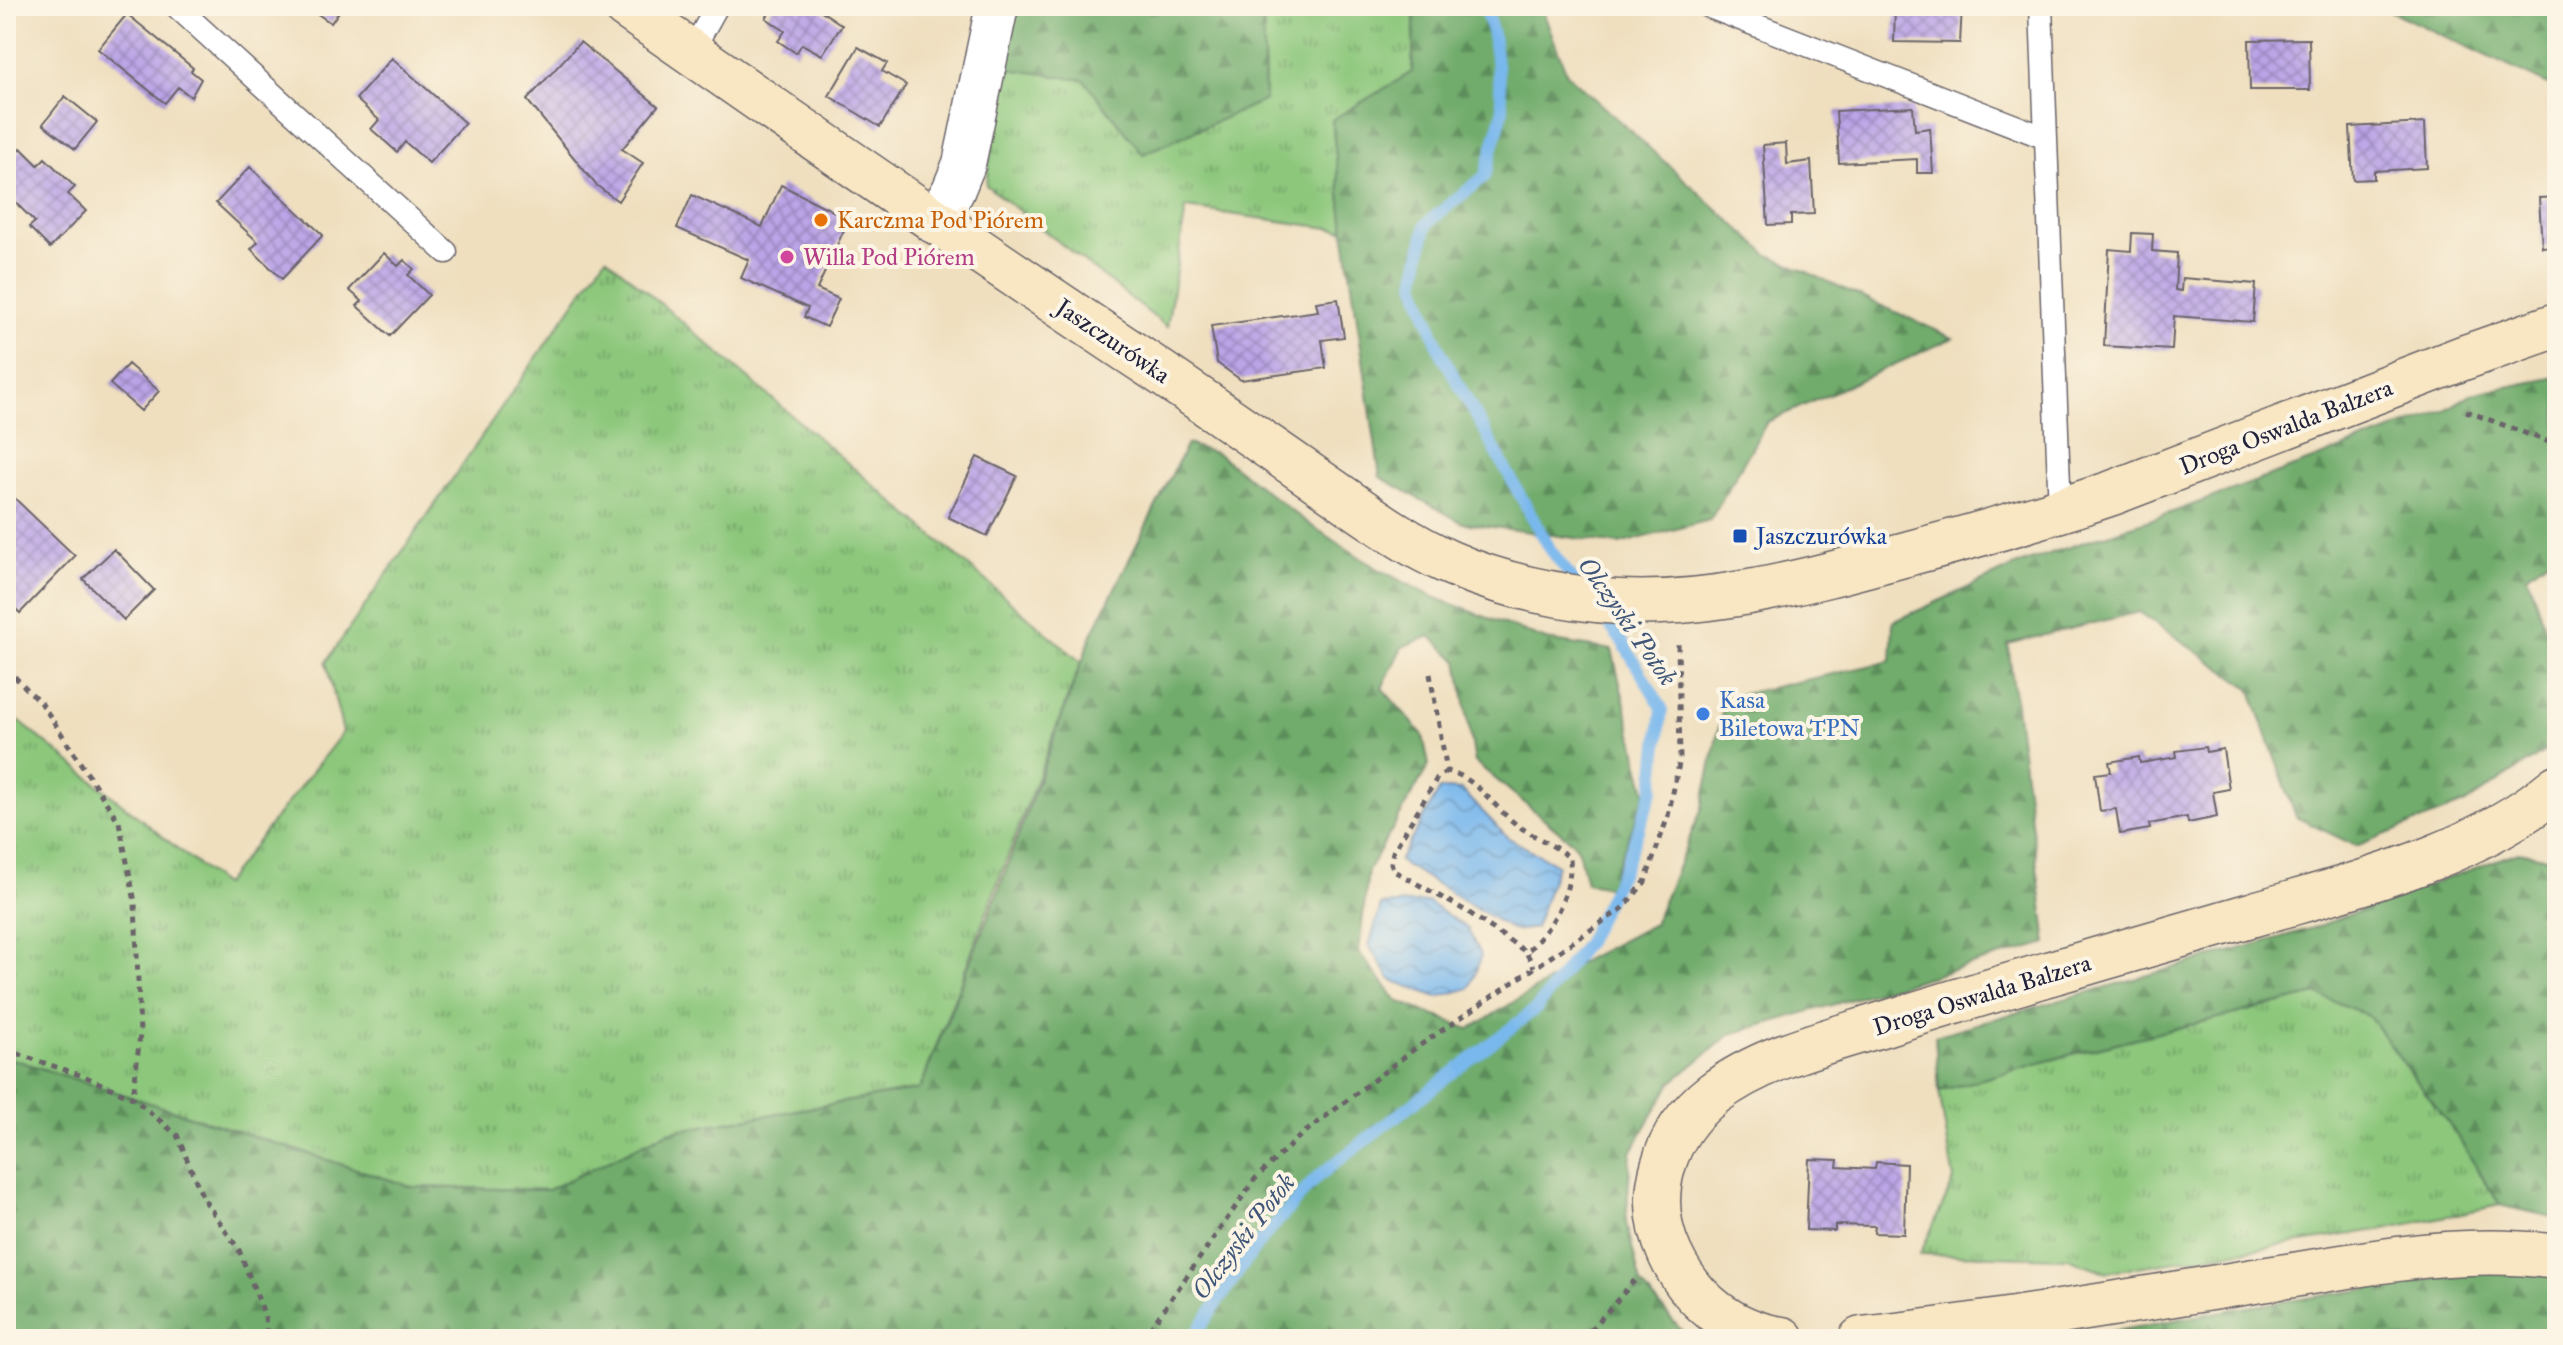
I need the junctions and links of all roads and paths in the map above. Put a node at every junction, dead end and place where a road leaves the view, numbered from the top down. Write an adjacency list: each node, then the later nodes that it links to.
1 (176, 6): 10 (lane)
2 (625, 6): 7 (street, Jaszczurówka)
3 (717, 6): 7 (lane)
4 (997, 6): 9 (street)
5 (1707, 6): 8 (lane)
6 (2041, 6): 8 (lane)
7 (691, 53): 9 (street, Jaszczurówka)
8 (2046, 138): 14 (lane)
9 (934, 222): 15 (street, Jaszczurówka)
10 (446, 252)
11 (2557, 325): 14 (street, Droga Oswalda Balzera)
12 (2466, 411): 13 (path)
13 (2557, 445)
14 (2060, 511): 16 (street, Droga Oswalda Balzera)
15 (1497, 581): 16 (street, Droga Oswalda Balzera)
16 (1678, 601): 22 (path)
17 (6, 668): 24 (path)
18 (1430, 674): 19 (path)
19 (1447, 771): 21 (path); 21 (path)
20 (2557, 787): 25 (street, Droga Oswalda Balzera)
21 (1526, 952): 22 (path)
22 (1534, 967): 28 (path)
23 (6, 1050): 24 (path)
24 (133, 1098): 27 (path)
25 (1670, 1253): 29 (path); 30 (street, Droga Oswalda Balzera)
26 (2557, 1257): 31 (street)
27 (267, 1339)
28 (1143, 1339)
29 (1583, 1339)
30 (1782, 1339)
31 (1861, 1339)

